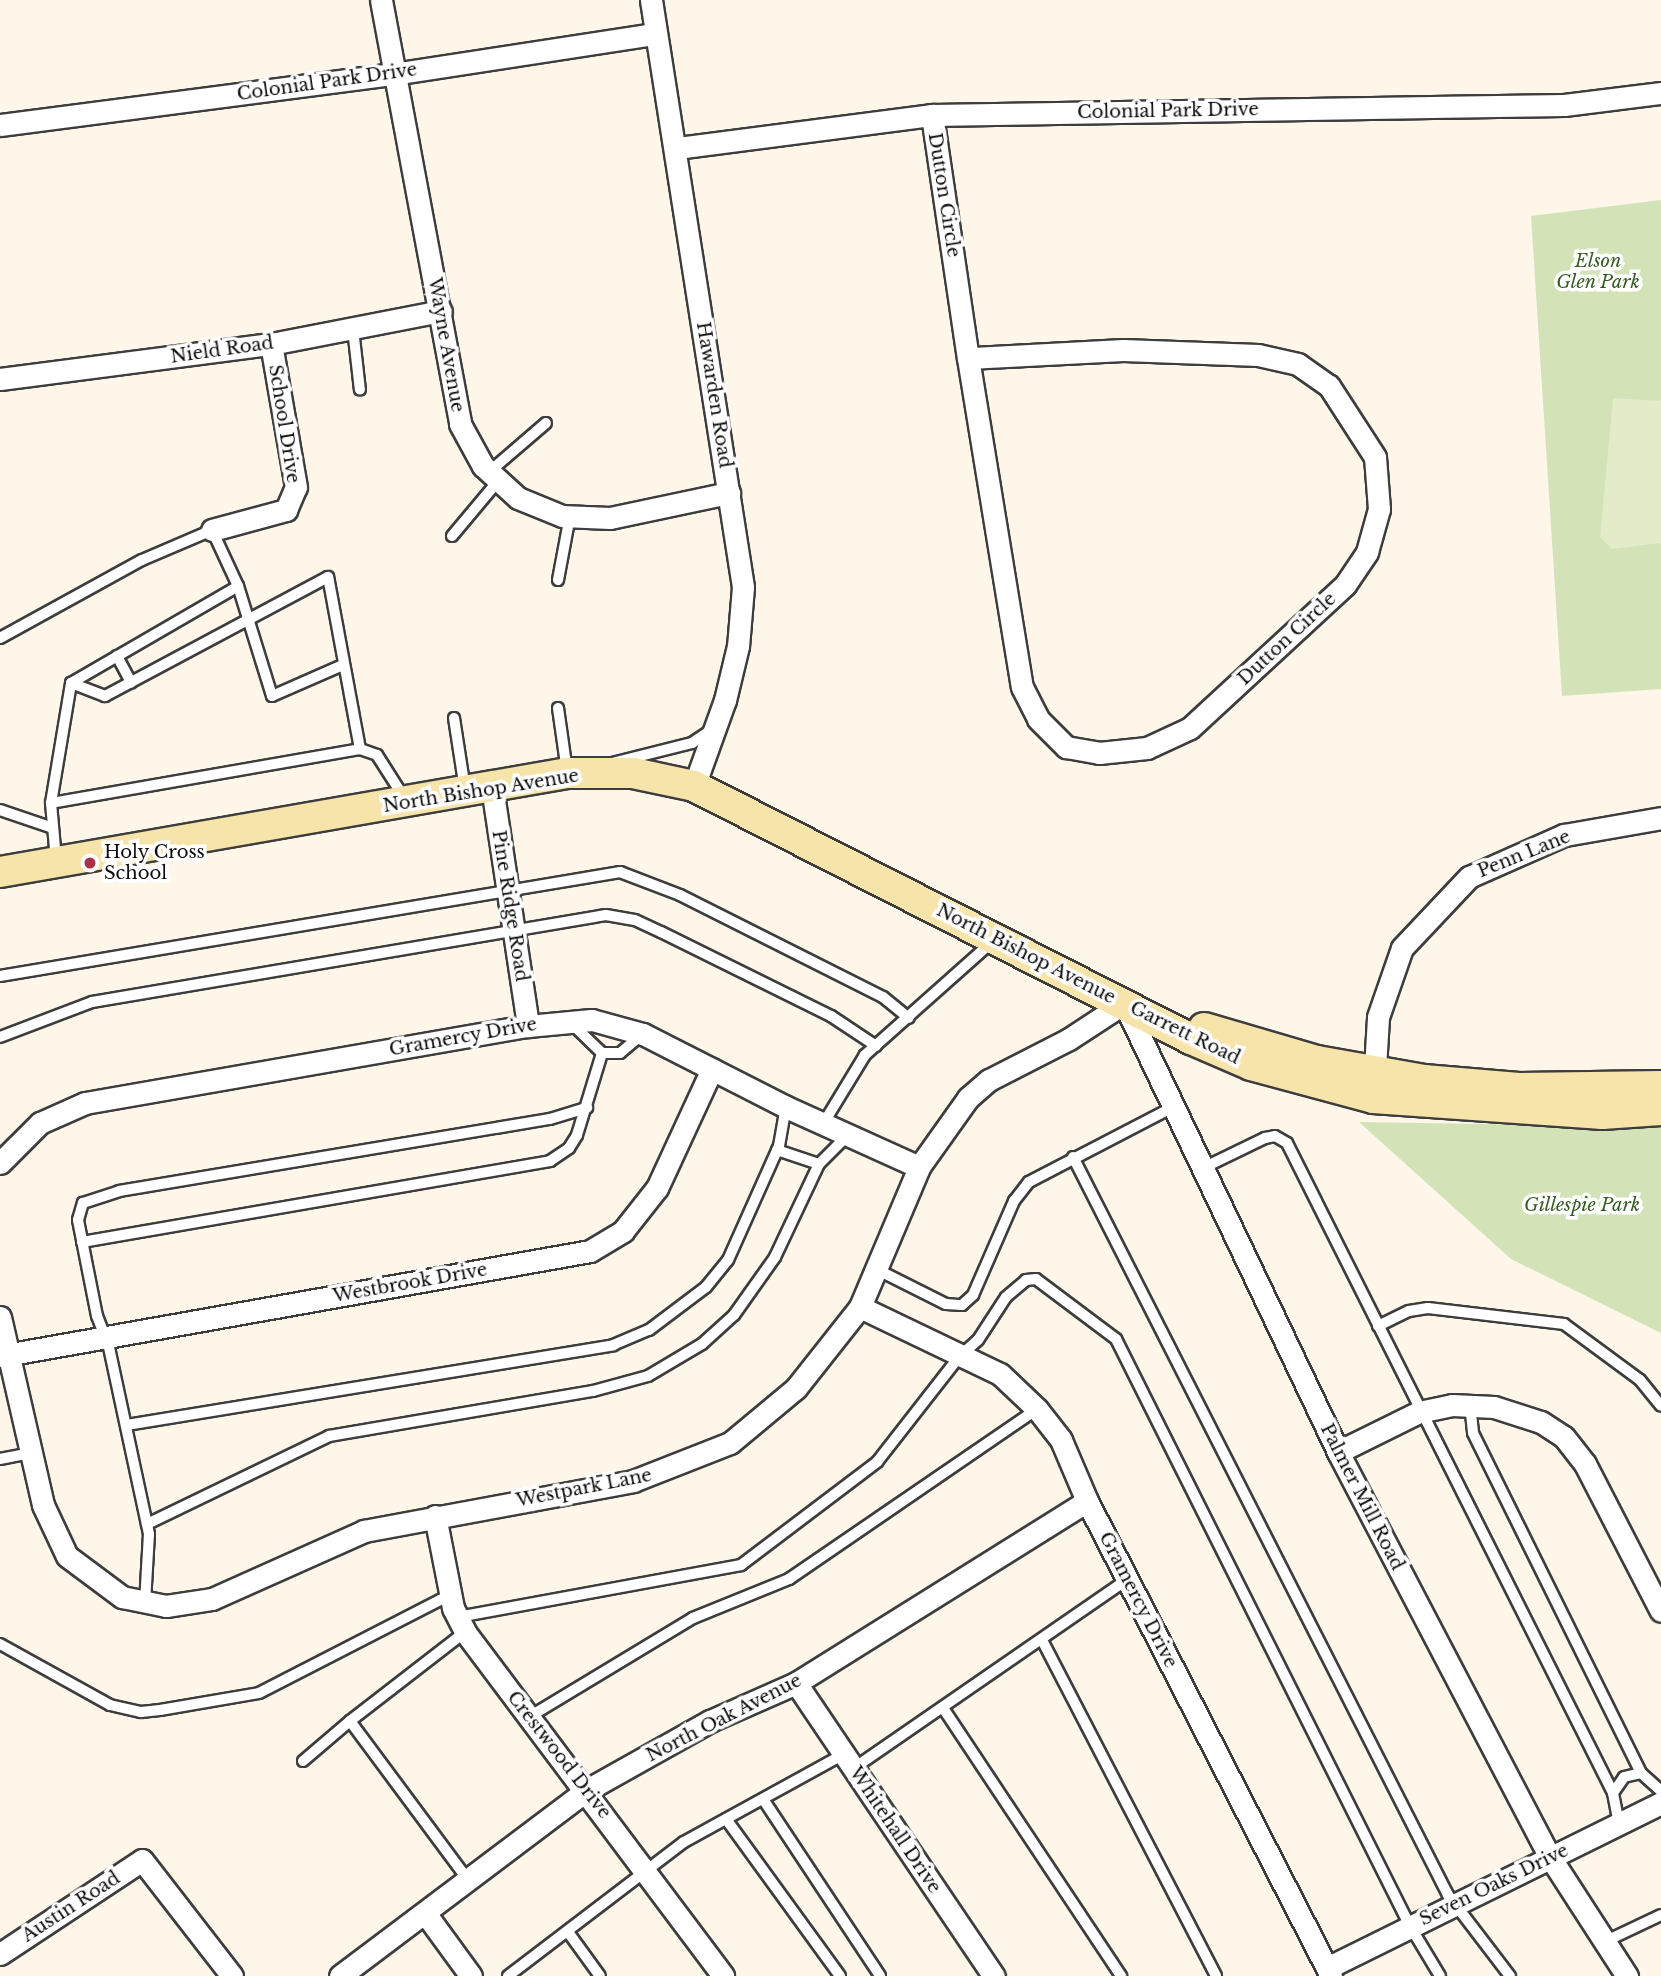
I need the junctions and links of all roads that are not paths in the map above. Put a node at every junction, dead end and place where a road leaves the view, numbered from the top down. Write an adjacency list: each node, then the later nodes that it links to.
1 (381, 0): 4 (street, Wayne Avenue)
2 (650, 0): 3 (street, Hawarden Road)
3 (654, 34): 4 (street, Colonial Park Drive); 8 (street, Hawarden Road)
4 (393, 74): 7 (street, Colonial Park Drive); 9 (street, Wayne Avenue)
5 (1661, 93): 6 (street, Colonial Park Drive)
6 (932, 115): 8 (street, Colonial Park Drive); 12 (street, Dutton Circle)
7 (0, 125)
8 (677, 148): 17 (street, Hawarden Road)
9 (442, 311): 10 (street, Nield Road); 16 (street, Wayne Avenue)
10 (353, 328): 11 (street, Nield Road); 14 (lane)
11 (271, 344): 13 (street, Nield Road); 19 (street, School Drive)
12 (968, 358): 12 (street, Dutton Circle)
13 (0, 379)
14 (360, 390)
15 (546, 423): 16 (lane)
16 (494, 476): 18 (street, Wayne Avenue); 20 (lane)
17 (729, 493): 18 (street, Wayne Avenue); 31 (street, Hawarden Road)
18 (570, 516): 21 (lane)
19 (212, 530): 22 (lane); 24 (lane)
20 (452, 536)
21 (558, 580)
22 (237, 586): 23 (lane); 25 (lane)
23 (248, 622): 26 (lane); 26 (lane); 27 (lane)
24 (0, 638)
25 (117, 656): 27 (lane); 28 (lane)
26 (344, 665): 32 (lane)
27 (131, 682): 28 (lane)
28 (71, 683): 37 (lane)
29 (558, 708): 33 (lane)
30 (454, 718): 35 (lane)
31 (716, 726): 33 (lane); 34 (street, Hawarden Road)
32 (360, 749): 36 (lane); 37 (lane)
33 (576, 773): 34 (main road, North Bishop Avenue); 35 (main road, North Bishop Avenue)
34 (694, 786): 45 (main road, North Bishop Avenue)
35 (479, 790): 36 (main road, North Bishop Avenue); 43 (street, Pine Ridge Road)
36 (407, 802): 41 (main road, North Bishop Avenue)
37 (51, 803): 40 (lane)
38 (0, 810): 40 (lane)
39 (1661, 818): 56 (street, Penn Lane)
40 (53, 828): 41 (lane)
41 (56, 863): 42 (main road, North Bishop Avenue)
42 (0, 872)
43 (508, 891): 44 (street, Pine Ridge Road); 46 (lane); 48 (lane)
44 (514, 932): 50 (street, Pine Ridge Road); 52 (lane); 53 (lane)
45 (995, 939): 47 (main road, North Bishop Avenue); 48 (lane)
46 (0, 976)
47 (1124, 1003): 56 (main road, Garrett Road); 60 (street, Palmer Mill Road); 68 (street, Westpark Lane)
48 (909, 1018): 53 (lane)
49 (569, 1020): 50 (street, Gramercy Drive); 51 (street, Gramercy Drive); 54 (lane)
50 (528, 1026): 66 (street, Gramercy Drive)
51 (643, 1034): 54 (lane); 55 (street, Gramercy Drive)
52 (0, 1037)
53 (876, 1046): 62 (lane)
54 (602, 1053): 59 (lane)
55 (712, 1069): 58 (street, Gramercy Drive); 75 (street, Westbrook Drive)
56 (1374, 1084): 57 (main road, Garrett Road); 61 (main road, Garrett Road)
57 (1661, 1086)
58 (786, 1107): 62 (street, Gramercy Drive); 64 (lane)
59 (587, 1108): 70 (lane); 70 (lane)
60 (1171, 1108): 65 (lane); 69 (street, Palmer Mill Road)
61 (1661, 1110)
62 (823, 1124): 63 (street, Gramercy Drive)
63 (848, 1135): 67 (lane); 68 (street, Gramercy Drive)
64 (778, 1150): 67 (lane); 82 (lane)
65 (1073, 1157): 71 (lane); 113 (lane)
66 (0, 1163)
67 (819, 1164): 88 (lane)
68 (919, 1167): 71 (street, Westpark Lane)
69 (1200, 1169): 74 (lane); 83 (street, Palmer Mill Road)
70 (82, 1242): 75 (lane)
71 (876, 1269): 72 (street, Westpark Lane)
72 (860, 1307): 77 (street, Gramercy Drive); 87 (street, Westpark Lane)
73 (0, 1317): 76 (street)
74 (1378, 1326): 79 (lane); 81 (lane)
75 (103, 1336): 76 (street, Westbrook Drive); 82 (lane)
76 (3, 1354): 84 (street, Westpark Lane)
77 (961, 1355): 80 (street, Gramercy Drive); 93 (lane); 116 (lane)
78 (1471, 1404): 81 (street); 92 (street); 102 (lane)
79 (1661, 1406)
80 (1037, 1409): 86 (street, Gramercy Drive); 98 (lane)
81 (1419, 1412): 83 (street); 105 (lane)
82 (127, 1425): 88 (lane)
83 (1338, 1452): 110 (street, Palmer Mill Road)
84 (31, 1453): 85 (lane); 91 (street, Westpark Lane)
85 (0, 1459)
86 (1087, 1501): 89 (street, Gramercy Drive); 96 (street, North Oak Avenue)
87 (435, 1517): 90 (street, Crestwood Drive); 91 (street, Westpark Lane)
88 (147, 1524): 91 (lane)
89 (1127, 1580): 94 (lane); 120 (street, Gramercy Drive)
90 (450, 1595): 93 (street, Crestwood Drive); 95 (lane)
91 (145, 1603)
92 (1661, 1611)
93 (462, 1624): 98 (street, Crestwood Drive); 99 (lane)
94 (1042, 1640): 97 (lane); 131 (lane)
95 (0, 1644)
96 (796, 1683): 100 (street, Whitehall Drive); 103 (street, North Oak Avenue)
97 (943, 1708): 100 (lane); 130 (lane)
98 (529, 1717): 103 (street, Crestwood Drive)
99 (350, 1721): 101 (lane); 112 (lane)
100 (849, 1761): 106 (lane); 129 (street, Whitehall Drive)
101 (303, 1762)
102 (1641, 1773): 104 (lane); 105 (lane)
103 (587, 1790): 111 (street, Crestwood Drive); 112 (street, North Oak Avenue)
104 (1661, 1791)
105 (1613, 1793): 109 (lane)
106 (763, 1798): 108 (lane); 128 (lane)
107 (1661, 1804): 109 (street, Seven Oaks Drive)
108 (726, 1819): 111 (lane); 127 (lane)
109 (1619, 1824): 110 (street, Seven Oaks Drive)
110 (1550, 1857): 113 (street, Seven Oaks Drive); 118 (street, Palmer Mill Road)
111 (644, 1869): 117 (lane); 126 (street, Crestwood Drive)
112 (468, 1880): 114 (street, North Oak Avenue)
113 (1457, 1903): 116 (street, Seven Oaks Drive); 133 (lane)
114 (425, 1913): 122 (street, North Oak Avenue); 123 (street)
115 (1661, 1914): 118 (lane)
116 (1410, 1926): 120 (street, Seven Oaks Drive); 132 (lane)
117 (568, 1932): 124 (lane); 125 (lane)
118 (1604, 1942): 134 (street, Palmer Mill Road)
119 (0, 1954): 121 (street, Austin Road)
120 (1329, 1972)
121 (232, 1976)
122 (340, 1976)
123 (471, 1976)
124 (508, 1976)
125 (600, 1976)
126 (723, 1976)
127 (840, 1976)
128 (880, 1976)
129 (994, 1976)
130 (1121, 1976)
131 (1216, 1976)
132 (1440, 1976)
133 (1510, 1976)
134 (1627, 1976)

